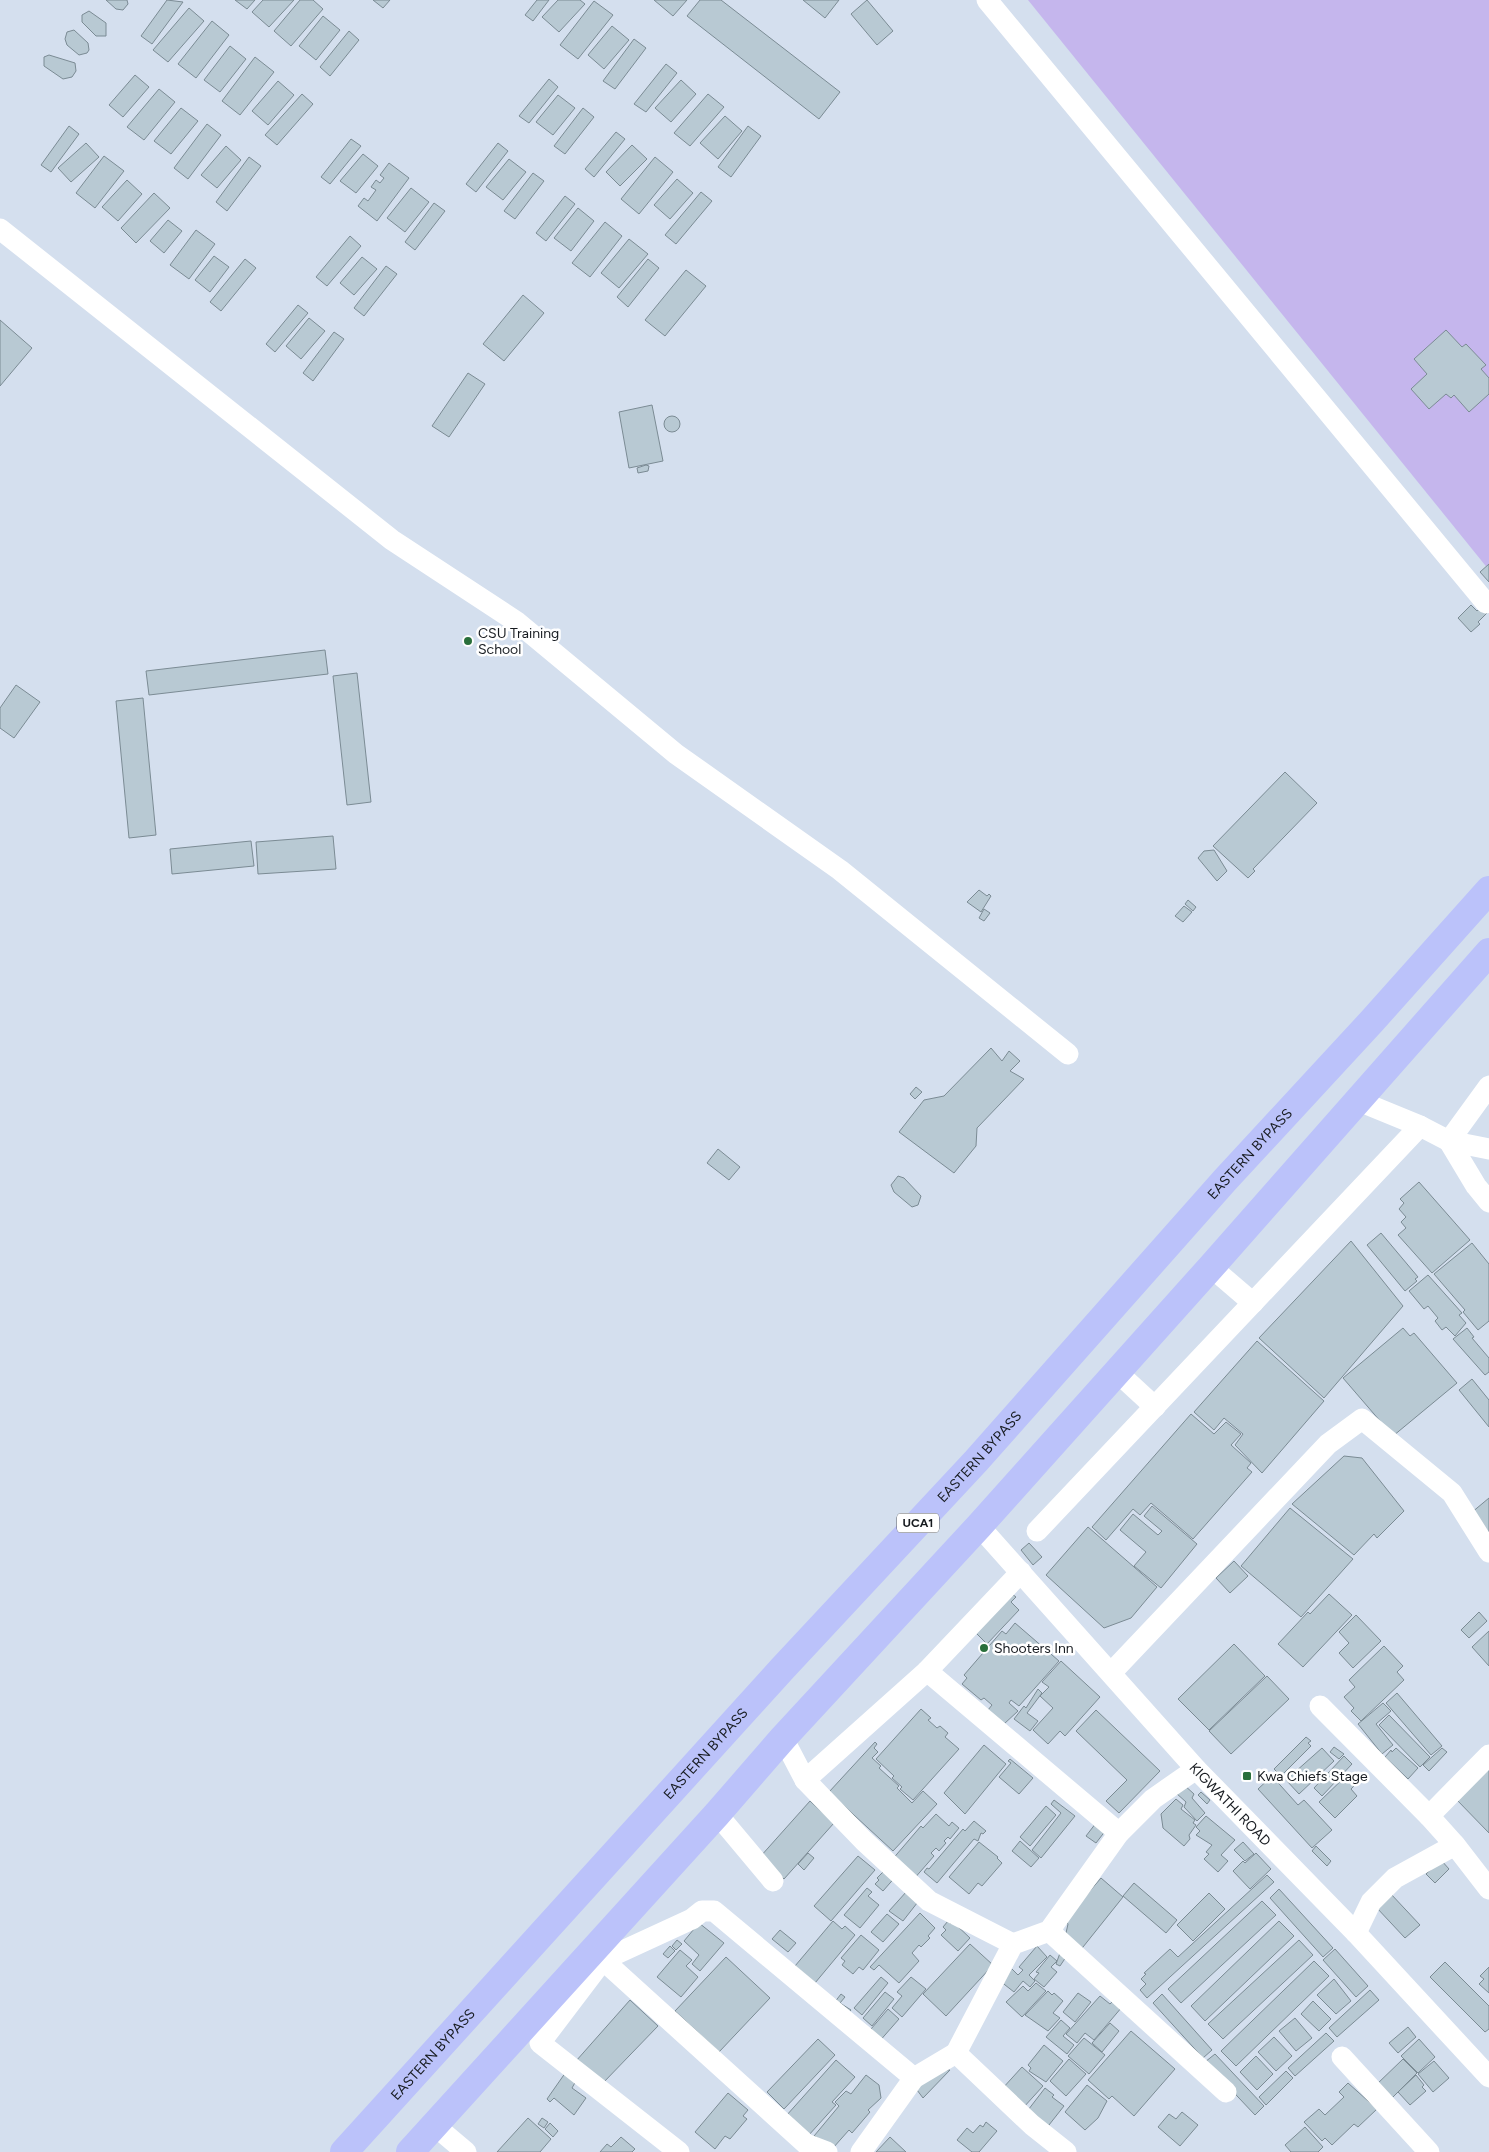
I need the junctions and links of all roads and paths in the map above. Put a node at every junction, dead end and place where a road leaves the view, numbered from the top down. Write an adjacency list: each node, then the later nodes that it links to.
1 (987, 0): 3 (street)
2 (0, 229): 6 (street)
3 (1486, 603)
4 (1489, 890): 45 (main road, EASTERN BYPASS / UCA1)
5 (1489, 952): 8 (main road)
6 (1068, 1054)
7 (1489, 1086): 10 (street)
8 (1359, 1101): 9 (street); 13 (main road)
9 (1420, 1126): 10 (street); 14 (street)
10 (1449, 1141): 11 (street); 12 (street)
11 (1489, 1149)
12 (1489, 1202)
13 (1211, 1267): 14 (street); 15 (main road)
14 (1253, 1303): 16 (street)
15 (1117, 1372): 16 (street); 17 (main road)
16 (1155, 1407): 18 (street)
17 (978, 1526): 20 (street, KIGWATHI ROAD); 24 (main road)
18 (1037, 1531)
19 (1489, 1552): 22 (street)
20 (1021, 1572): 21 (street); 22 (street, KIGWATHI ROAD)
21 (927, 1671): 27 (street); 30 (street)
22 (1111, 1673): 26 (street, KIGWATHI ROAD)
23 (1320, 1706): 29 (street)
24 (783, 1738): 27 (street); 28 (main road)
25 (1489, 1755): 29 (street)
26 (1196, 1769): 30 (street); 35 (street, KIGWATHI ROAD)
27 (805, 1780): 36 (street)
28 (717, 1814): 32 (street); 37 (main road)
29 (1429, 1816): 31 (street)
30 (1119, 1833): 34 (street)
31 (1456, 1845): 33 (street); 35 (street)
32 (773, 1881)
33 (1489, 1889)
34 (1049, 1931): 36 (street); 42 (street)
35 (1356, 1933): 41 (street, KIGWATHI ROAD)
36 (1014, 1944): 38 (street)
37 (604, 1948): 40 (street); 43 (main road); 44 (street); 48 (street)
38 (956, 2053): 40 (street); 51 (street)
39 (1342, 2057): 52 (street)
40 (914, 2078): 50 (street)
41 (1489, 2078)
42 (1226, 2092)
43 (434, 2125): 46 (main road); 47 (street)
44 (803, 2148): 49 (street)
45 (344, 2152)
46 (410, 2152)
47 (466, 2152)
48 (679, 2152)
49 (827, 2152)
50 (860, 2152)
51 (1066, 2152)
52 (1429, 2152)

